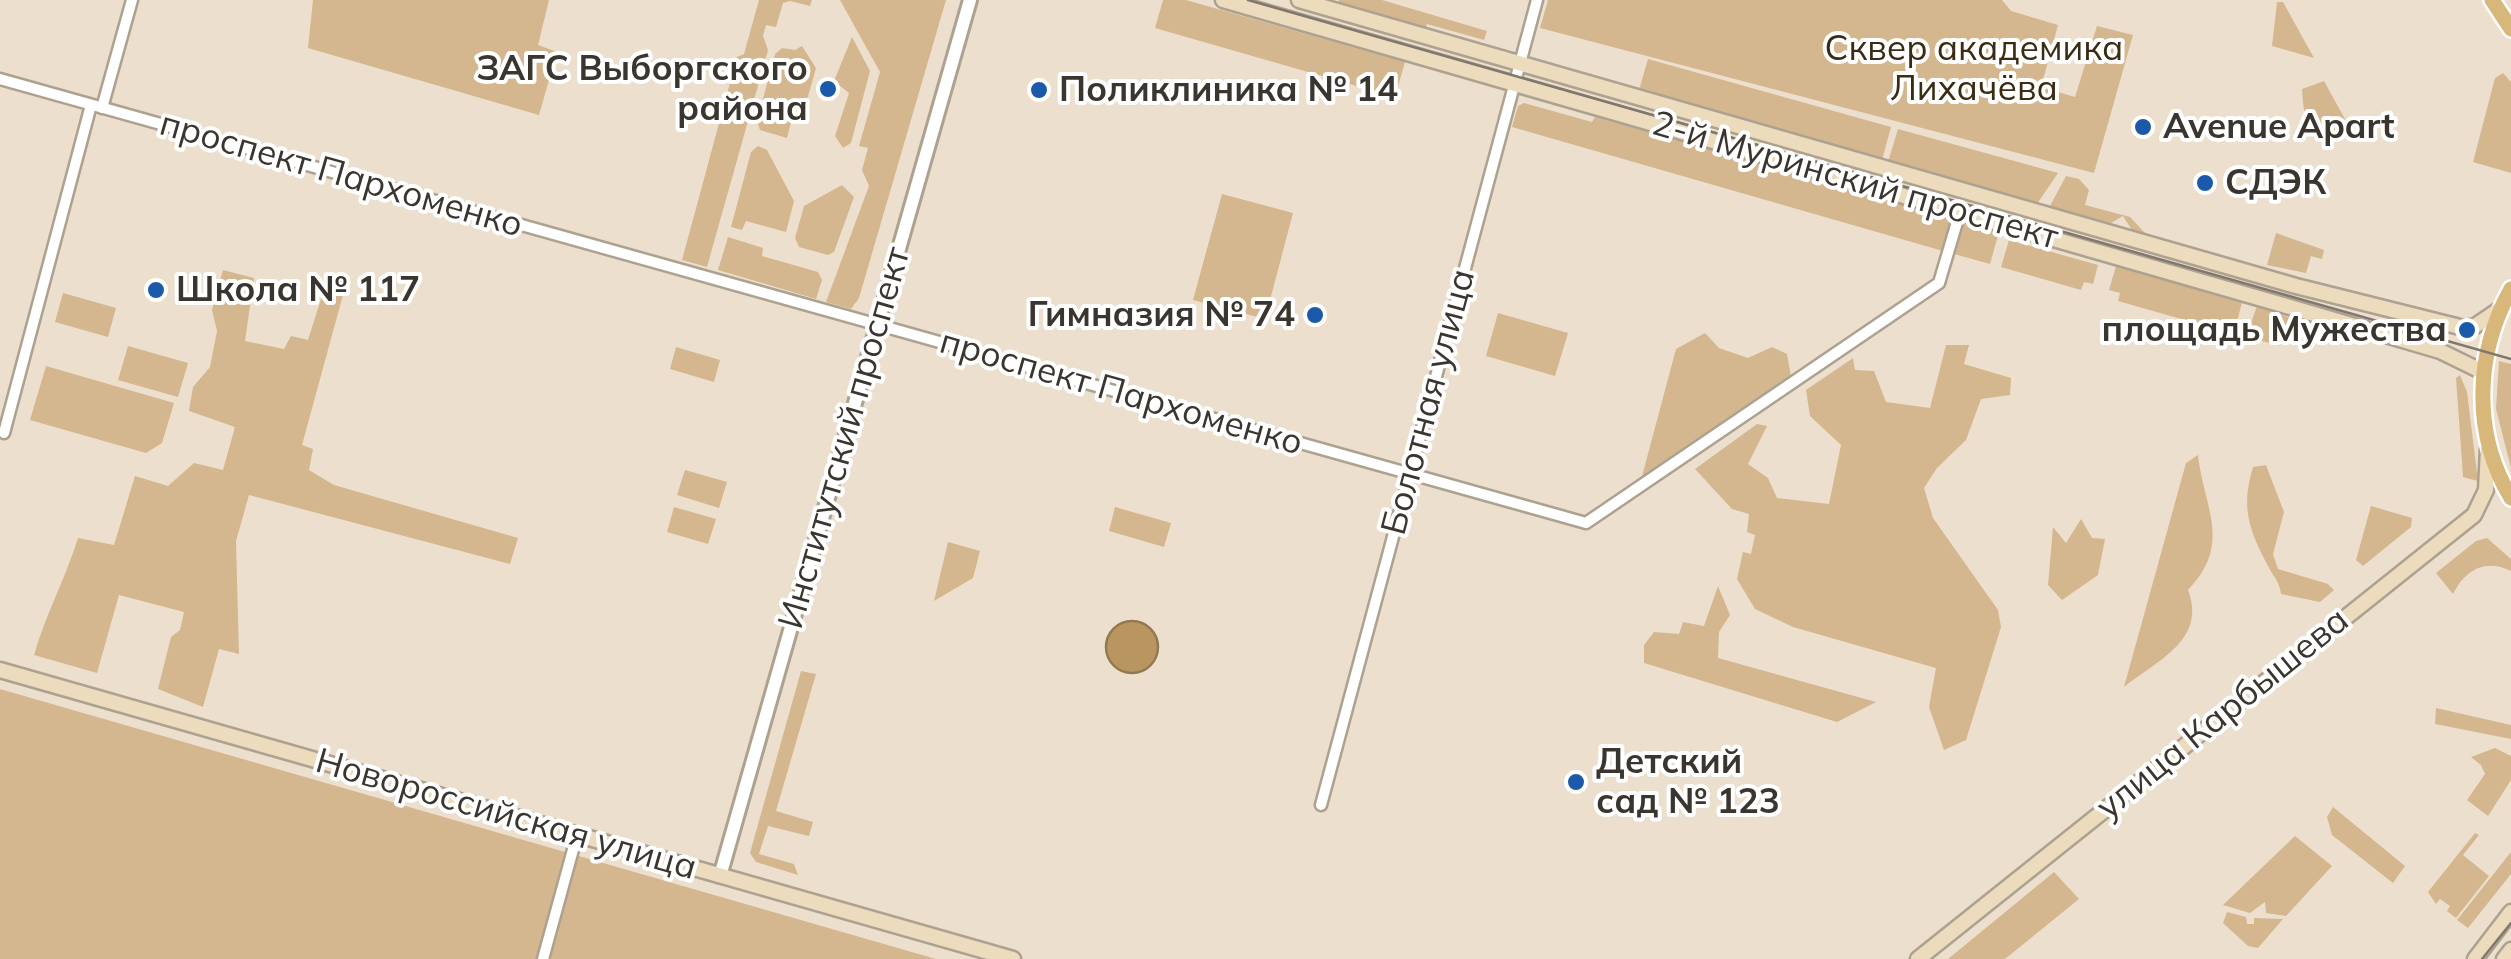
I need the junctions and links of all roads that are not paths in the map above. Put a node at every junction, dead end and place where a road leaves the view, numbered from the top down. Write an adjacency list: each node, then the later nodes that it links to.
1 (132, 0): 11 (street)
2 (970, 0): 15 (street, Институтский проспект)
3 (1223, 0): 10 (main road, 2-й Муринский проспект)
4 (1299, 0): 8 (main road, 2-й Муринский проспект)
5 (1536, 0): 8 (street, Болотная улица)
6 (2492, 0): 7 (main road)
7 (2511, 29)
8 (1519, 62): 10 (street, Болотная улица); 14 (main road, 2-й Муринский проспект)
9 (0, 79): 11 (street, проспект Пархоменко)
10 (1514, 83): 12 (main road, 2-й Муринский проспект); 19 (street, Болотная улица)
11 (97, 106): 15 (street, проспект Пархоменко); 17 (street)
12 (1960, 212): 16 (main road, 2-й Муринский проспект); 19 (street, проспект Пархоменко)
13 (2511, 290): 14 (main road)
14 (2500, 309): 16 (main road)
15 (877, 325): 19 (street, проспект Пархоменко); 24 (street, Институтский проспект)
16 (2483, 372): 18 (main road)
17 (4, 433)
18 (2488, 448): 20 (main road); 29 (main road, улица Карбышева)
19 (1412, 473): 22 (street, Болотная улица)
20 (2511, 498)
21 (0, 670): 23 (main road, Новороссийская улица)
22 (1321, 805)
23 (577, 836): 24 (main road, Новороссийская улица); 27 (street)
24 (720, 876): 28 (main road, Новороссийская улица)
25 (2511, 912): 30 (main road)
26 (2511, 950): 31 (main road)
27 (543, 959)
28 (1013, 959)
29 (1918, 959)
30 (2475, 959)
31 (2504, 959)

